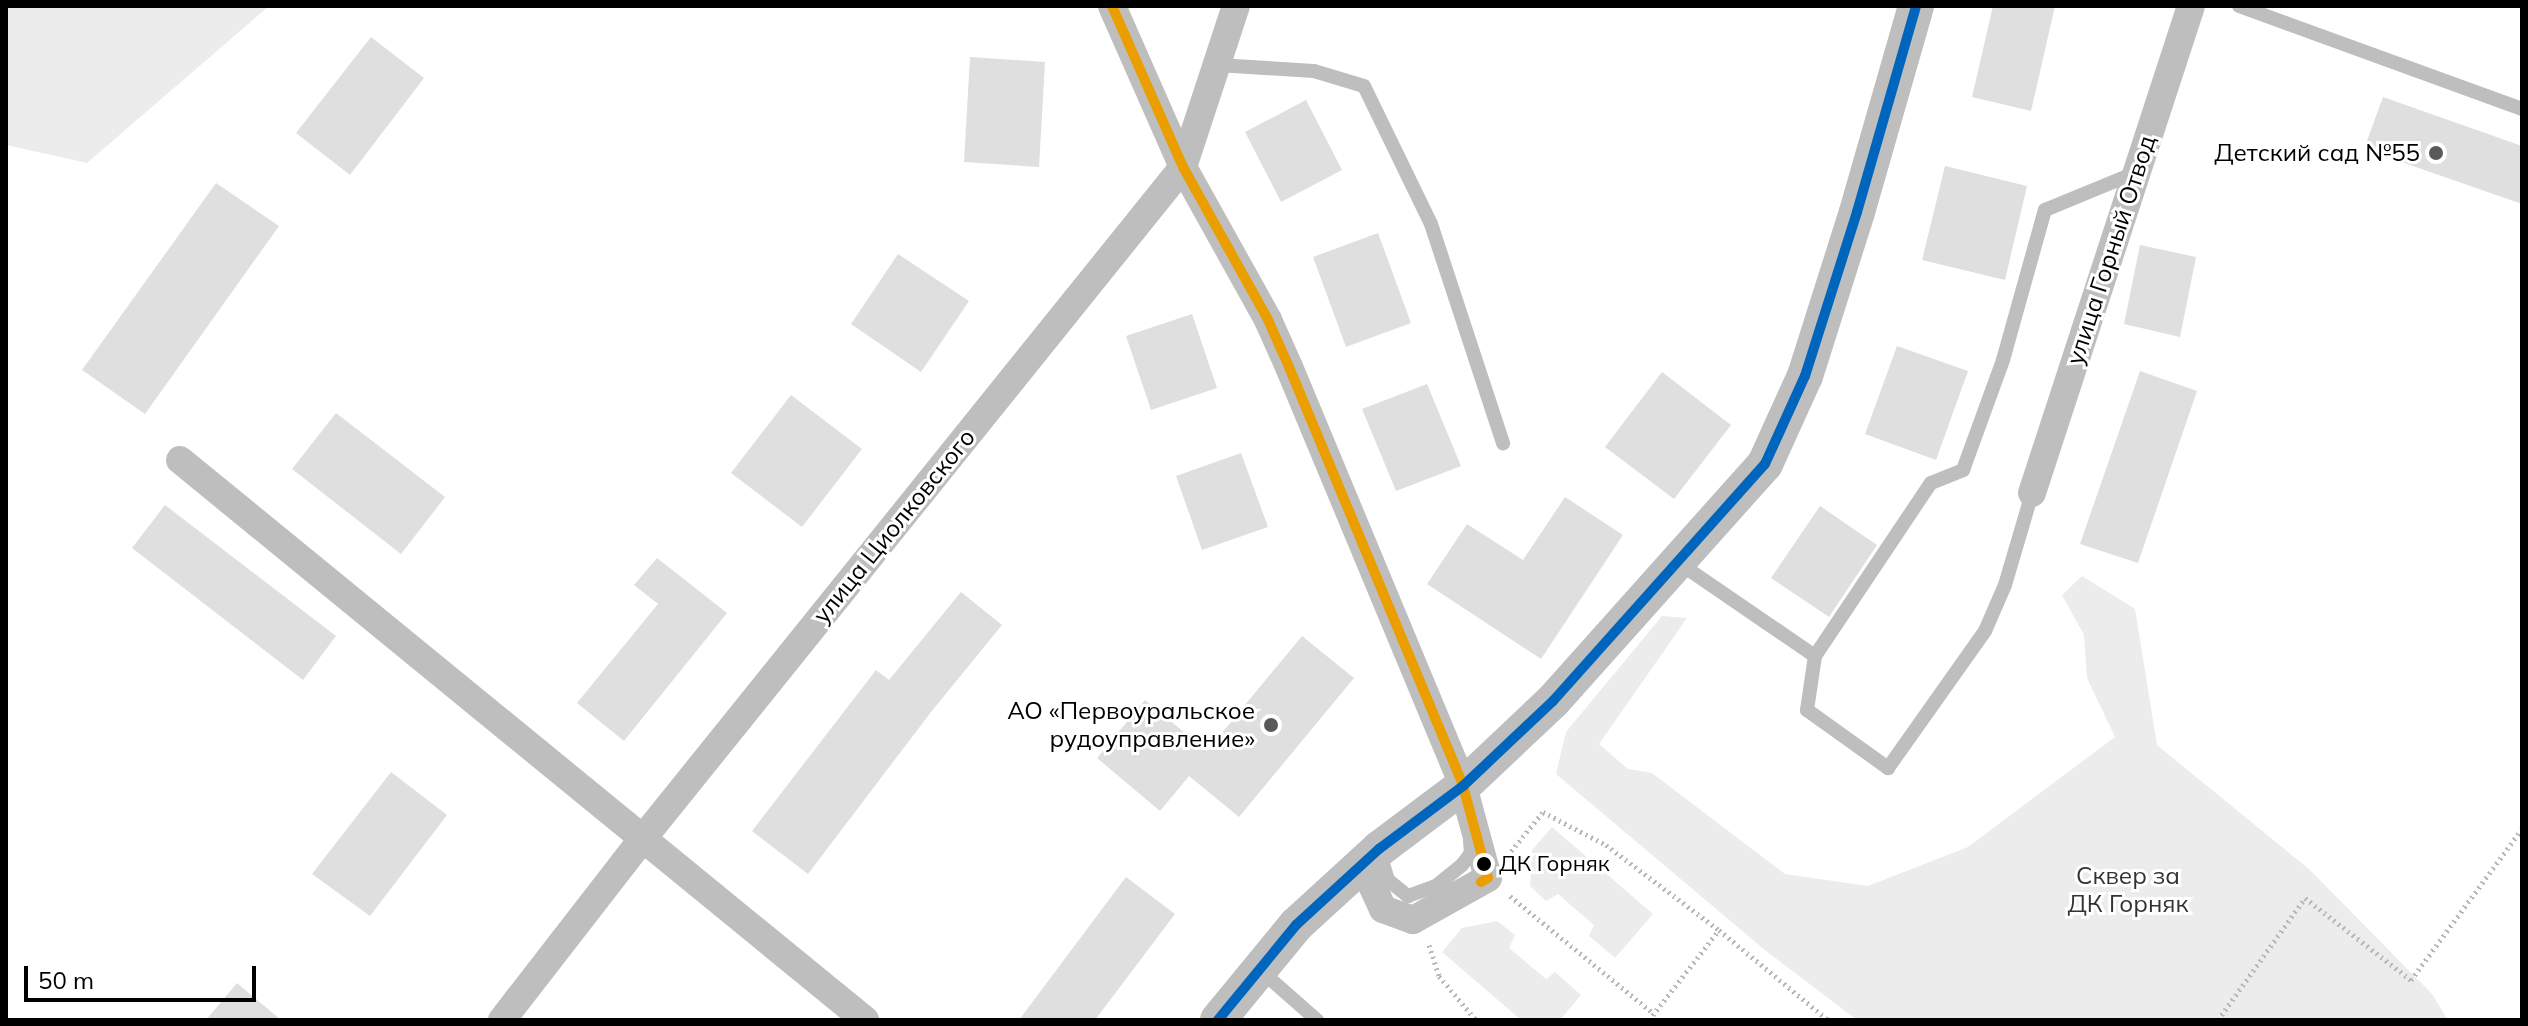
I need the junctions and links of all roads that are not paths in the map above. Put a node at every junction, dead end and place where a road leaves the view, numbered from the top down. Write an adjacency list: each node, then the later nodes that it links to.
1 (1112, 6): 8 (street)
2 (1236, 6): 6 (street, улица Циолковского)
3 (1916, 6): 13 (street)
4 (2191, 6): 9 (street, улица Горный Отвод)
5 (2239, 6): 7 (lane)
6 (1217, 65): 8 (street, улица Циолковского); 10 (lane)
7 (2522, 109)
8 (1183, 167): 15 (street); 16 (street, улица Циолковского)
9 (2137, 172): 12 (street, улица Горный Отвод); 14 (lane)
10 (1503, 443)
11 (180, 460): 16 (street)
12 (2032, 493): 14 (lane)
13 (1679, 563): 14 (lane); 15 (street)
14 (1815, 656)
15 (1463, 786): 17 (street); 17 (lane); 17 (street)
16 (644, 837): 19 (street, улица Циолковского); 20 (street)
17 (1379, 849): 18 (street)
18 (1259, 970): 21 (street); 22 (lane)
19 (502, 1020)
20 (865, 1020)
21 (1218, 1020)
22 (1317, 1020)

